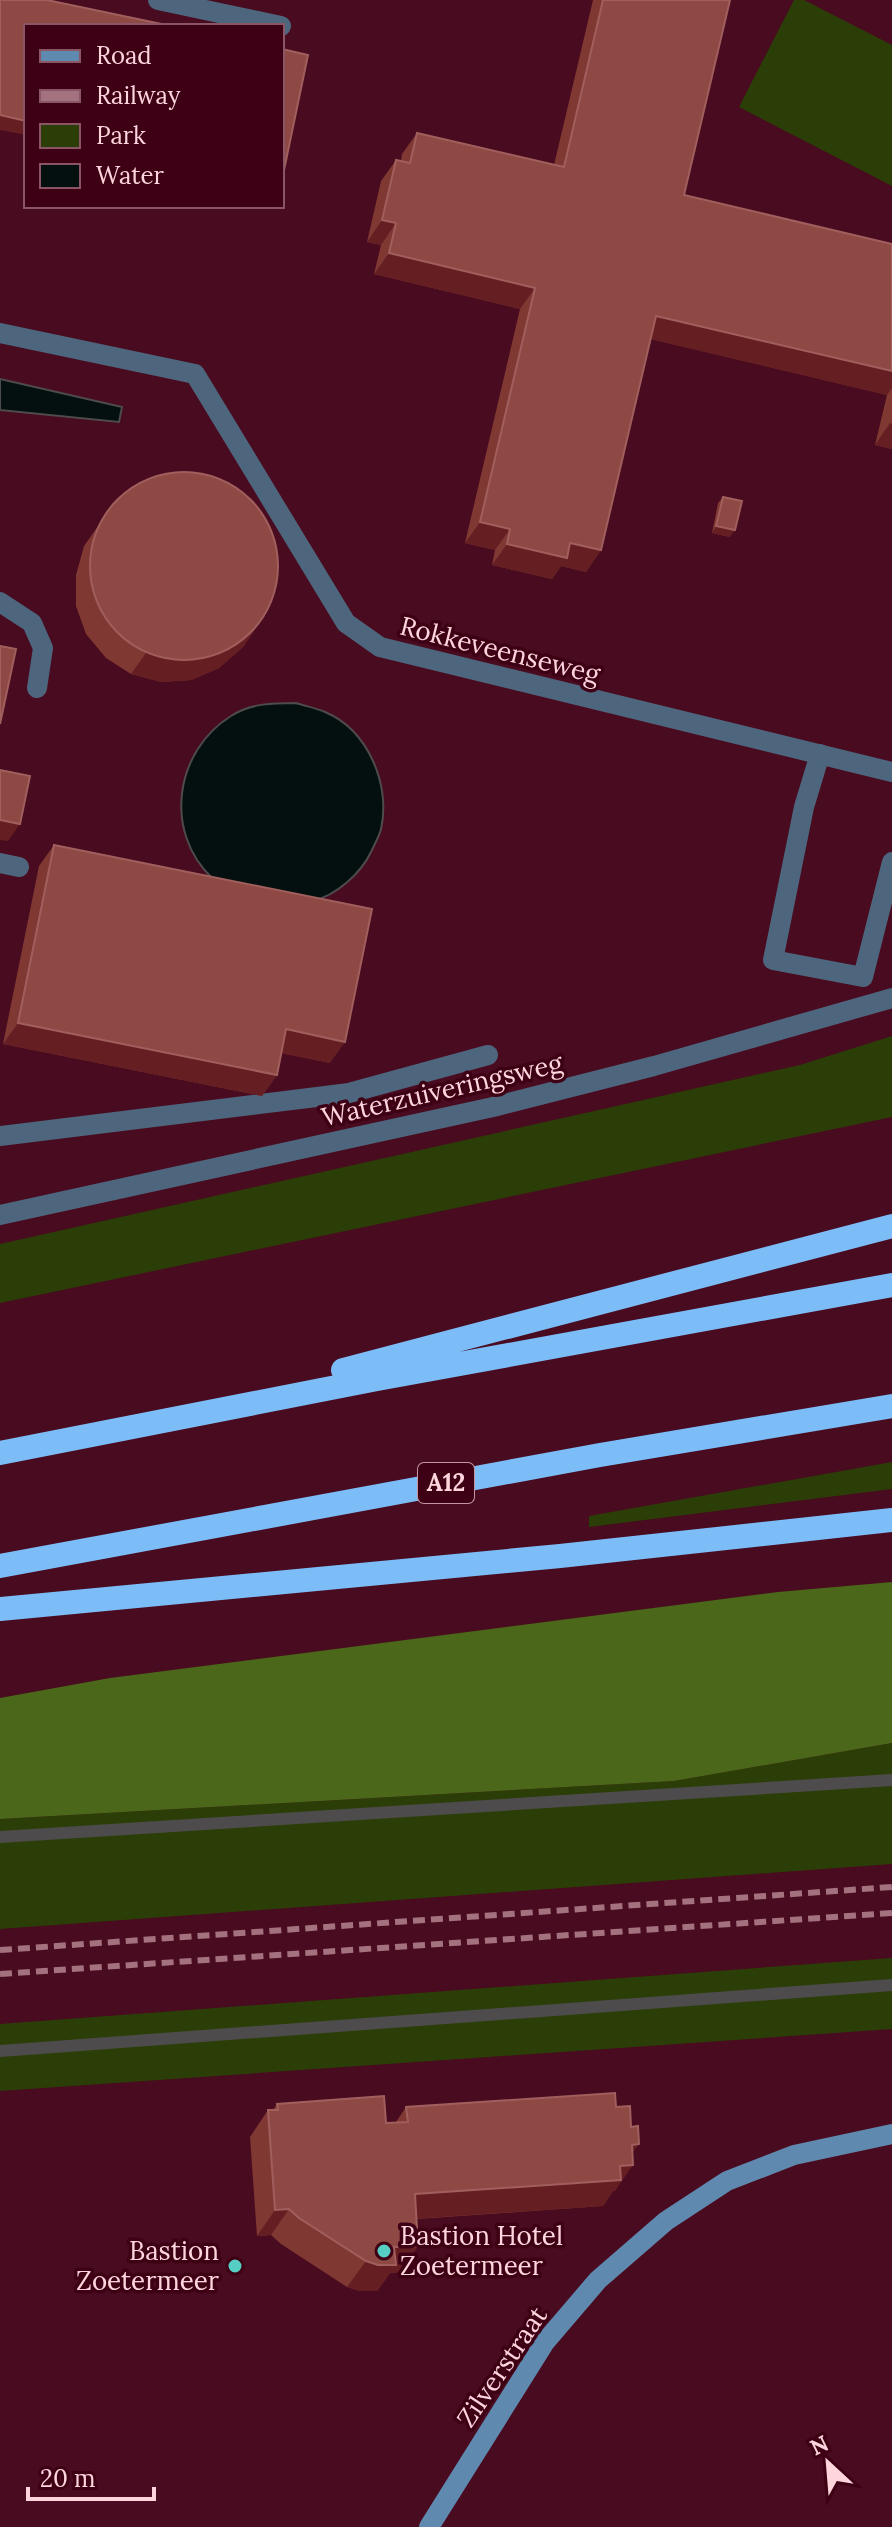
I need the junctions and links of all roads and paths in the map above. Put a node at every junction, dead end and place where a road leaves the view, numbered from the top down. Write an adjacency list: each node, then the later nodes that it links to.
1 (158, 0): 2 (street)
2 (273, 24)
3 (0, 333): 6 (street, Rokkeveenseweg)
4 (0, 602): 5 (street)
5 (37, 688)
6 (820, 754): 7 (street, Rokkeveenseweg); 8 (street)
7 (892, 772)
8 (892, 862)
9 (892, 998): 12 (street, Waterzuiveringsweg)
10 (488, 1055): 11 (street)
11 (0, 1136)
12 (0, 1215)
13 (892, 1226): 16 (highway)
14 (892, 1285): 16 (highway)
15 (892, 1406): 19 (highway, A12)
16 (124, 1428): 17 (highway)
17 (0, 1453)
18 (892, 1520): 20 (highway)
19 (0, 1566)
20 (0, 1609)
21 (892, 2134): 22 (street, Zilverstraat)
22 (429, 2527)

